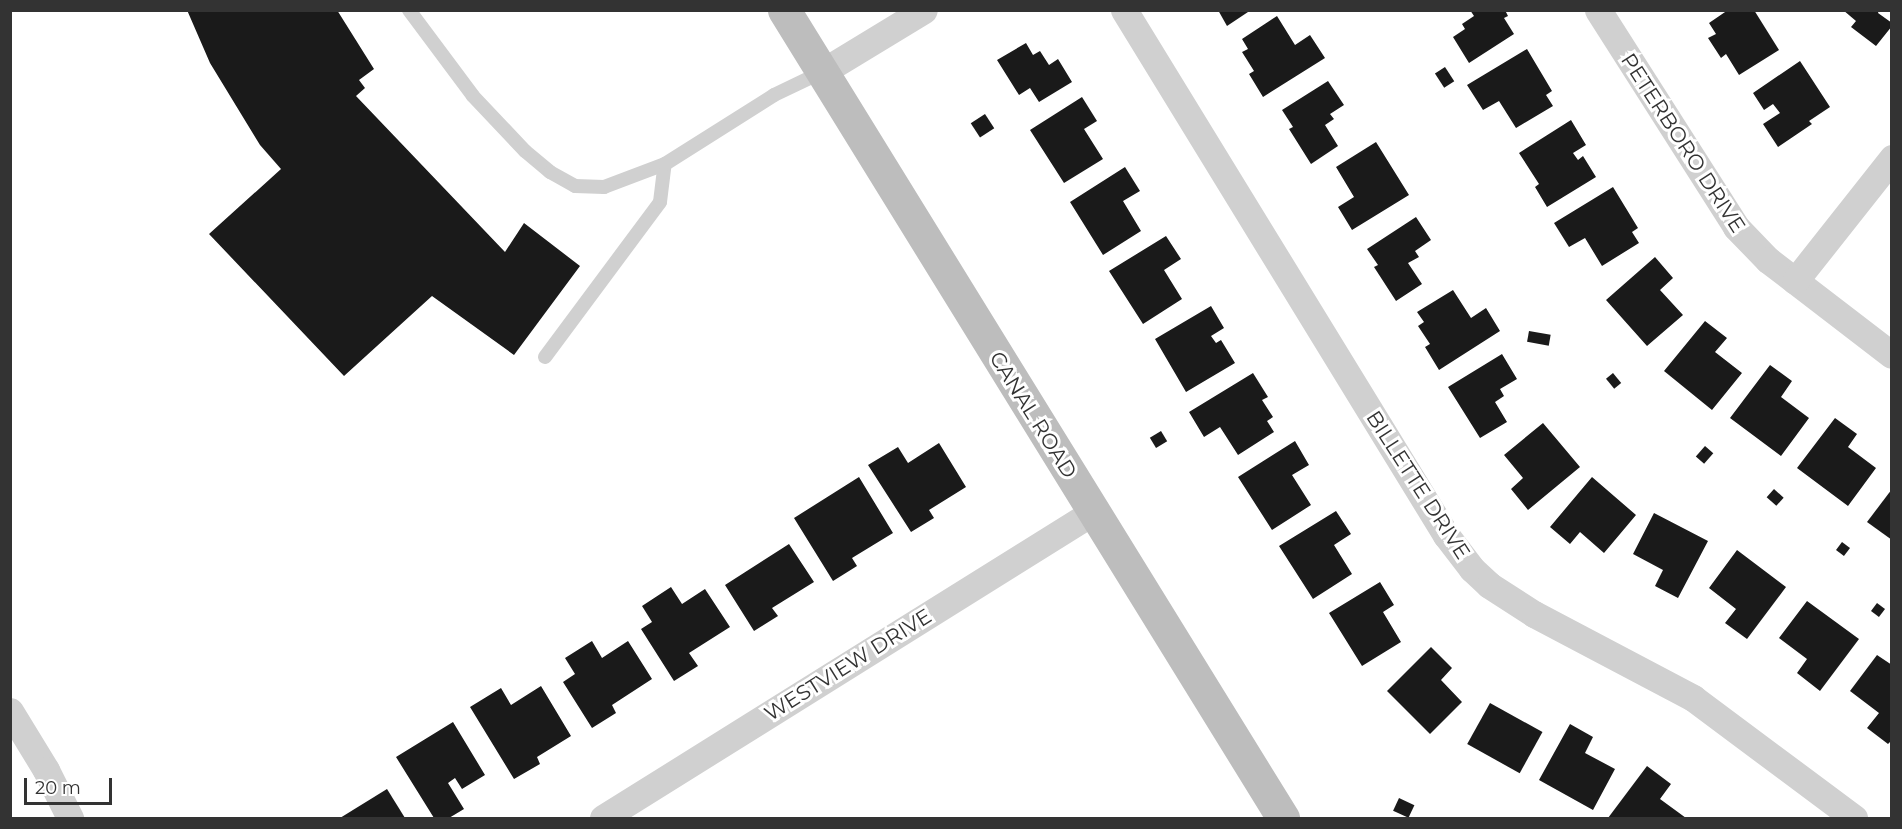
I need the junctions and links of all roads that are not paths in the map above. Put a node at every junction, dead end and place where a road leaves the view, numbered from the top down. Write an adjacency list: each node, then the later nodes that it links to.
1 (409, 10): 8 (lane)
2 (784, 10): 6 (street, CANAL ROAD)
3 (924, 10): 6 (street)
4 (1124, 10): 17 (street, BILLETTE DRIVE)
5 (1598, 10): 9 (street, PETERBORO DRIVE)
6 (822, 72): 8 (lane); 12 (street, CANAL ROAD)
7 (1892, 158): 9 (street)
8 (665, 164): 11 (lane)
9 (1795, 281): 10 (street, PETERBORO DRIVE)
10 (1892, 355)
11 (545, 357)
12 (1093, 512): 15 (street, WESTVIEW DRIVE); 16 (street, CANAL ROAD)
13 (10, 711): 14 (street)
14 (70, 819)
15 (603, 819)
16 (1283, 819)
17 (1854, 819)

